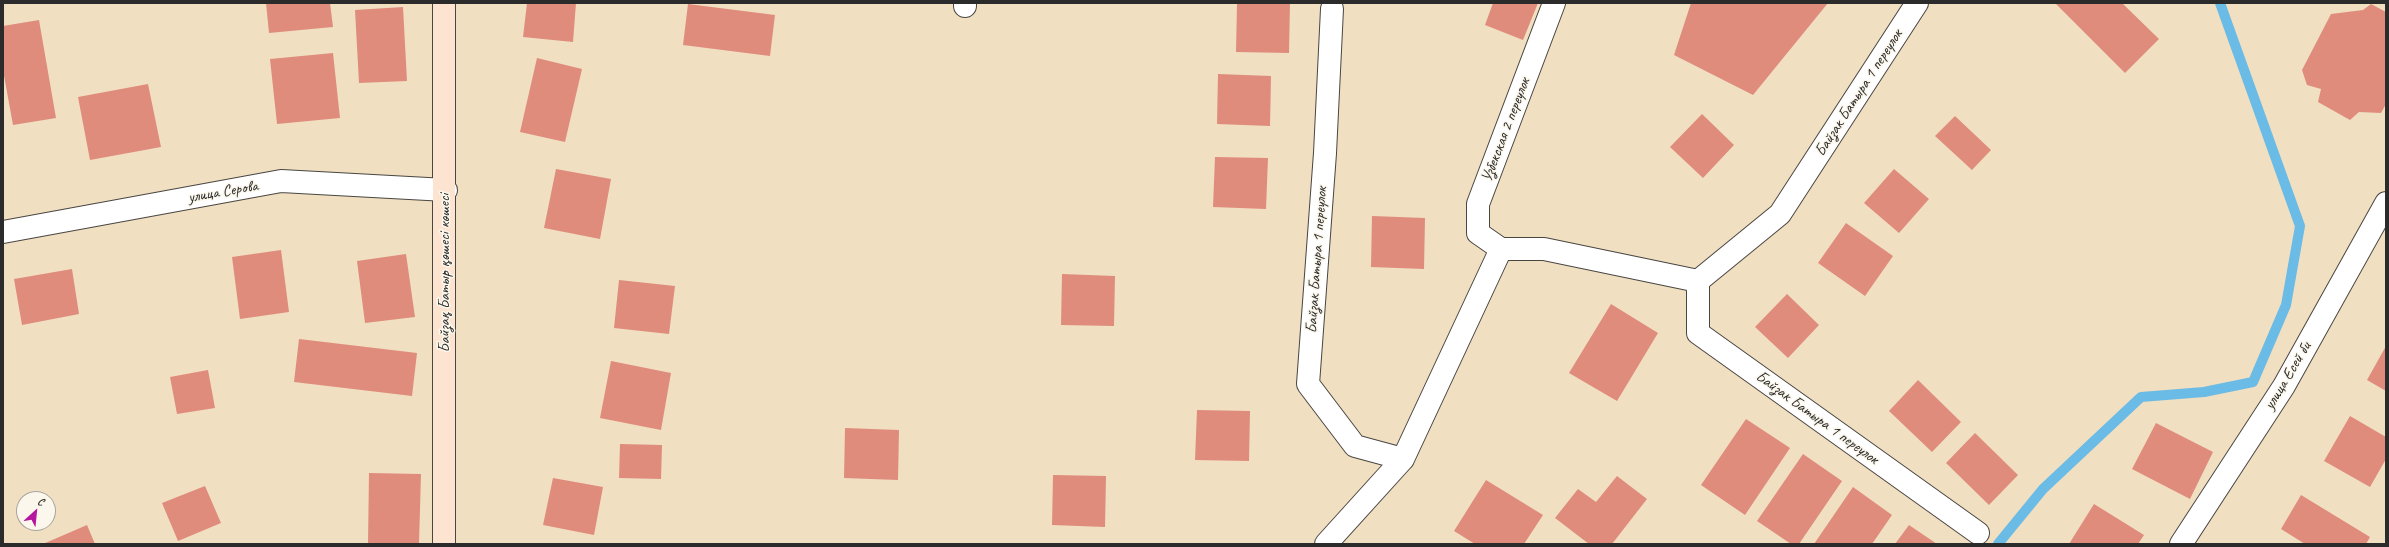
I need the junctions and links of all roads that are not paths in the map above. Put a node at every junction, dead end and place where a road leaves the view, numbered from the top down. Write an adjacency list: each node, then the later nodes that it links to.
1 (444, 3): 5 (main road, Байзақ Батыр қөшесі көшесі)
2 (1554, 3): 8 (street, Узбекская 2 переулок)
3 (1917, 3): 9 (street, Байзак Батыра 1 переулок)
4 (1332, 8): 10 (street, Байзак Батыра 1 переулок)
5 (446, 190): 7 (street, улица Серова); 12 (main road, Байзақ Батыр қөшесі көшесі)
6 (2386, 203): 14 (street, улица Есей би)
7 (3, 232)
8 (1501, 249): 9 (street); 10 (street)
9 (1698, 281): 11 (street, Байзак Батыра 1 переулок)
10 (1402, 459): 13 (street)
11 (1978, 533)
12 (444, 544)
13 (1326, 544)
14 (2181, 544)

